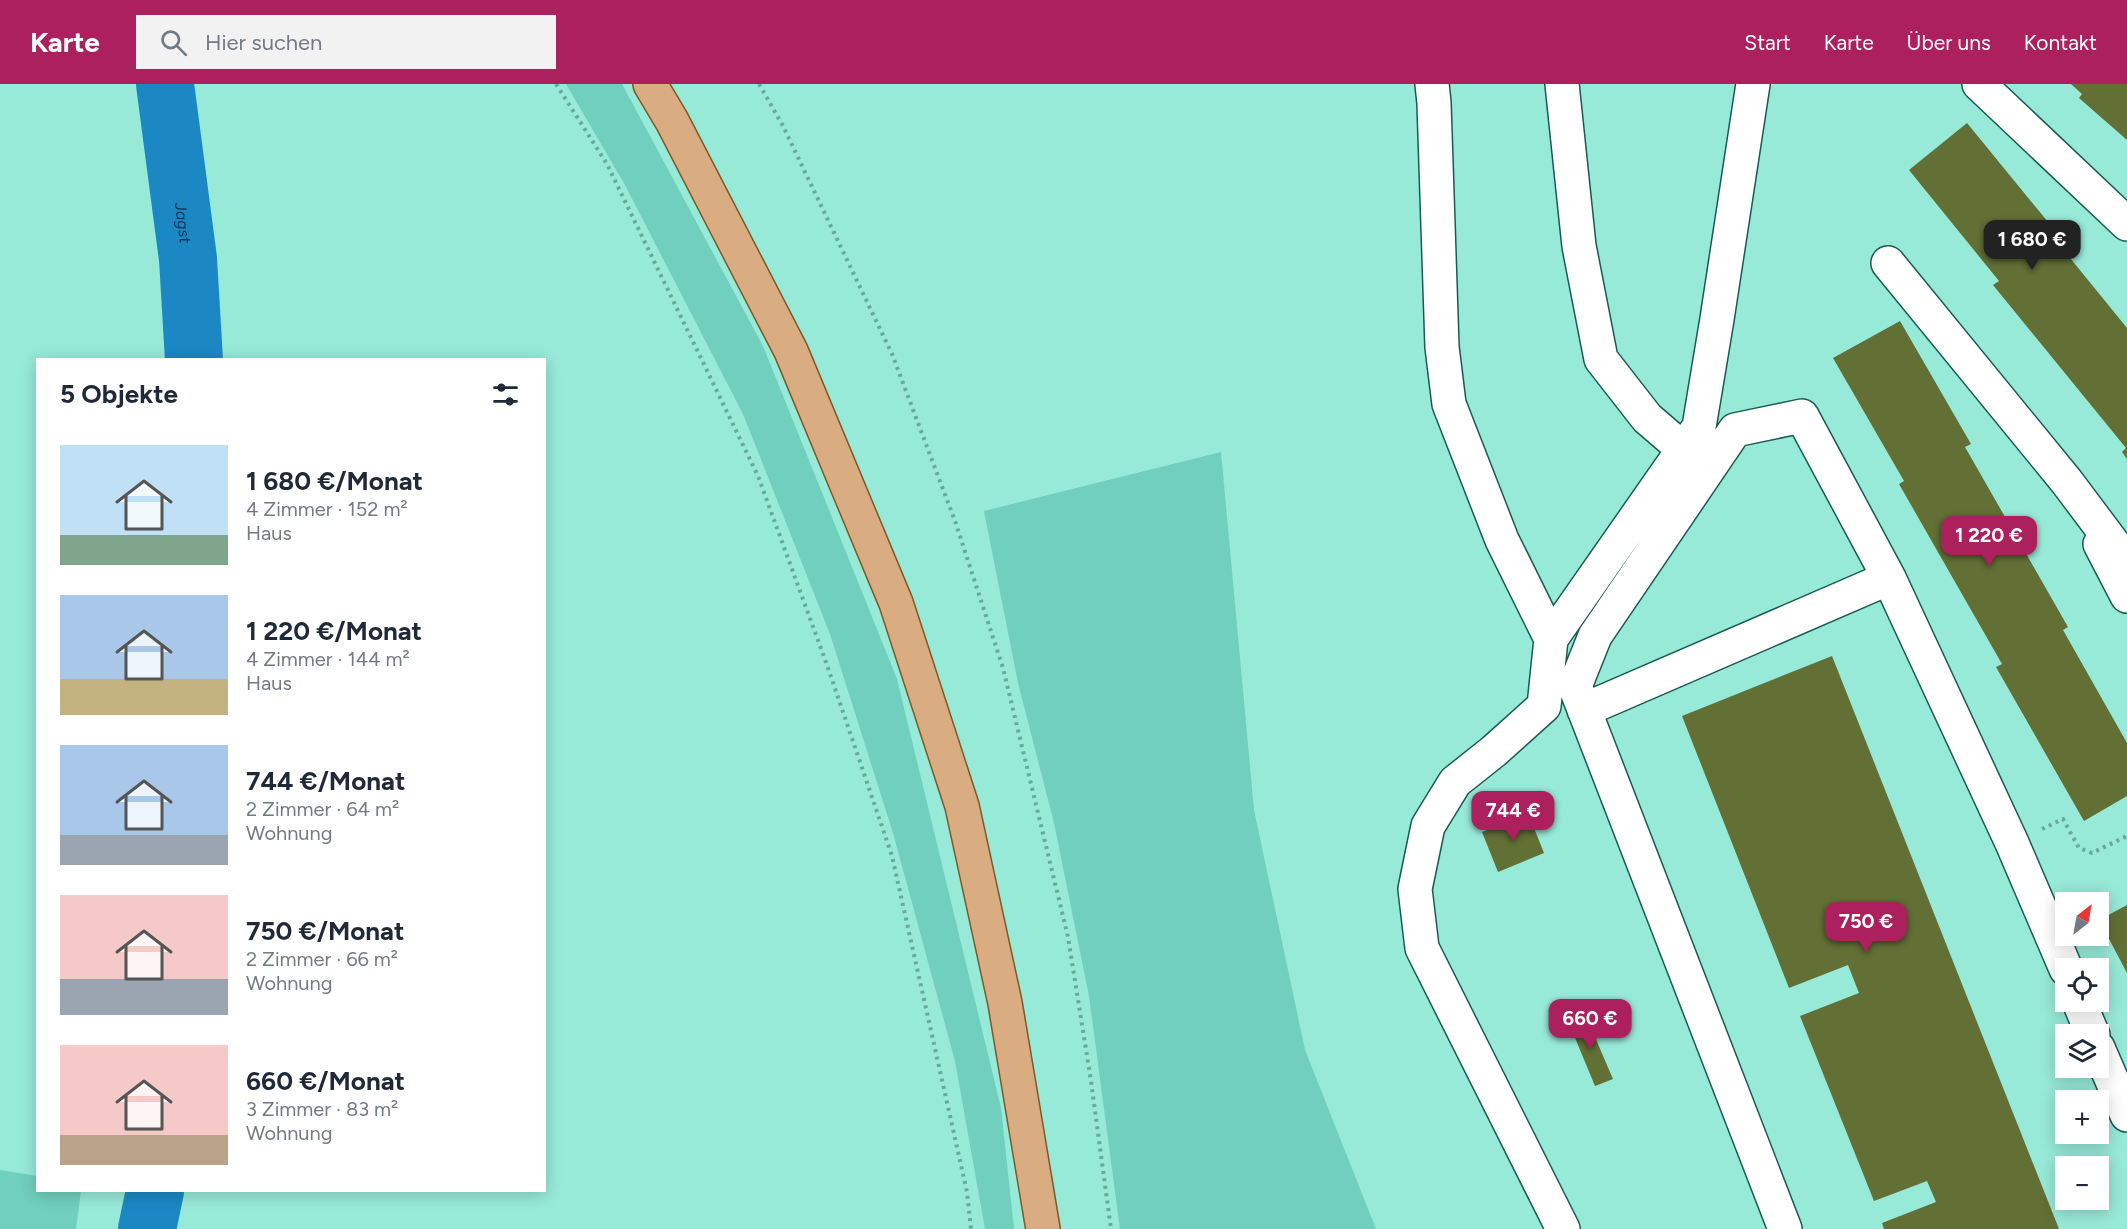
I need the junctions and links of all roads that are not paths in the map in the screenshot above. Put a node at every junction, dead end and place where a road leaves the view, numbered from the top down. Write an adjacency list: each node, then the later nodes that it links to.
1 (650, 84): 18 (main road)
2 (1432, 84): 13 (lane)
3 (1562, 84): 8 (lane)
4 (1753, 84): 8 (lane)
5 (1979, 84): 6 (lane)
6 (2127, 224)
7 (1888, 263): 9 (lane)
8 (1683, 449): 13 (lane)
9 (2067, 482): 10 (lane); 12 (lane)
10 (2127, 562)
11 (1889, 578): 14 (lane); 14 (lane); 15 (lane)
12 (2127, 596)
13 (1551, 639): 19 (lane)
14 (1584, 710): 20 (lane)
15 (2061, 958)
16 (2109, 1073): 17 (lane)
17 (2127, 1115)
18 (1044, 1229)
19 (1563, 1229)
20 (1785, 1229)

